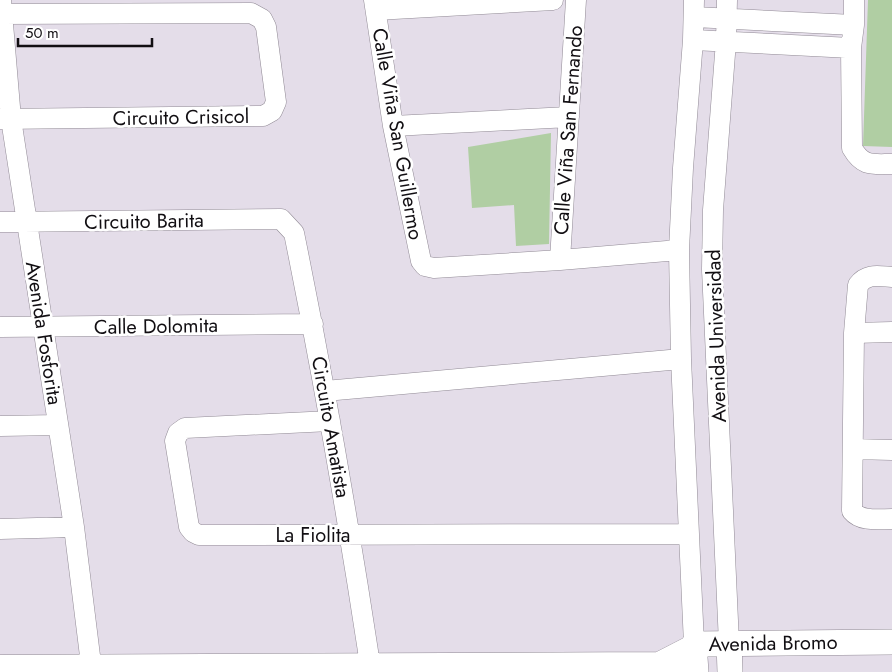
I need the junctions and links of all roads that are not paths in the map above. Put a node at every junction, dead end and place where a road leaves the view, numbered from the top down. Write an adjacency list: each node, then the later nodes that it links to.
1 (553, 0): 4 (street)
2 (576, 0): 12 (street, Calle Viña San Fernando)
3 (854, 0): 8 (street)
4 (375, 5): 14 (street, Calle Viña San Guillermo)
5 (694, 8): 6 (street); 9 (street, Avenida Universidad)
6 (727, 9): 8 (street); 10 (street, Avenida Universidad)
7 (1, 10): 13 (street, Avenida Fosforita); 13 (street, Circuito Crisicol)
8 (854, 25): 11 (street)
9 (693, 40): 10 (street); 19 (street, Avenida Universidad)
10 (726, 41): 11 (street); 40 (street, Avenida Universidad)
11 (851, 48): 15 (street)
12 (569, 116): 14 (street); 20 (street, Calle Viña San Fernando)
13 (5, 119): 17 (street, Avenida Fosforita)
14 (393, 126): 20 (street, Calle Viña San Guillermo)
15 (892, 164)
16 (0, 222): 17 (street, Circuito Barita)
17 (27, 222): 18 (street, Circuito Barita); 24 (street, Avenida Fosforita)
18 (286, 223): 22 (street, Circuito Amatista)
19 (679, 250): 20 (street); 27 (street, Avenida Universidad)
20 (560, 260)
21 (892, 276): 26 (street)
22 (313, 324): 24 (street, Calle Dolomita); 28 (street, Circuito Amatista)
23 (0, 327): 24 (street, Calle Dolomita)
24 (44, 327): 30 (street, Avenida Fosforita)
25 (892, 332): 26 (street)
26 (854, 334): 32 (street)
27 (681, 359): 28 (street); 37 (street, Avenida Universidad)
28 (325, 391): 29 (street, Circuito Amatista)
29 (330, 421): 38 (street, Circuito Amatista); 38 (street, La Fiolita)
30 (58, 425): 31 (street); 35 (street, Avenida Fosforita)
31 (0, 426)
32 (853, 449): 33 (street); 34 (street)
33 (892, 450)
34 (892, 519)
35 (74, 527): 36 (street); 46 (street, Avenida Fosforita)
36 (0, 529)
37 (689, 534): 38 (street, La Fiolita); 41 (street, Avenida Universidad)
38 (350, 535): 43 (street, Circuito Amatista)
39 (892, 642): 40 (main road, Avenida Bromo)
40 (729, 643): 41 (main road, Avenida Bromo); 50 (main road, Avenida Universidad)
41 (694, 644): 42 (street, Avenida Bromo); 49 (main road, Avenida Universidad)
42 (659, 662): 45 (street, Avenida Bromo); 48 (street, Avenida Bromo)
43 (370, 664): 45 (street, Avenida Bromo); 47 (street, Avenida Bromo)
44 (0, 665): 46 (street, Avenida Bromo)
45 (439, 667)
46 (91, 668): 47 (street, Avenida Bromo)
47 (208, 668)
48 (690, 672)
49 (696, 672)
50 (730, 672)

